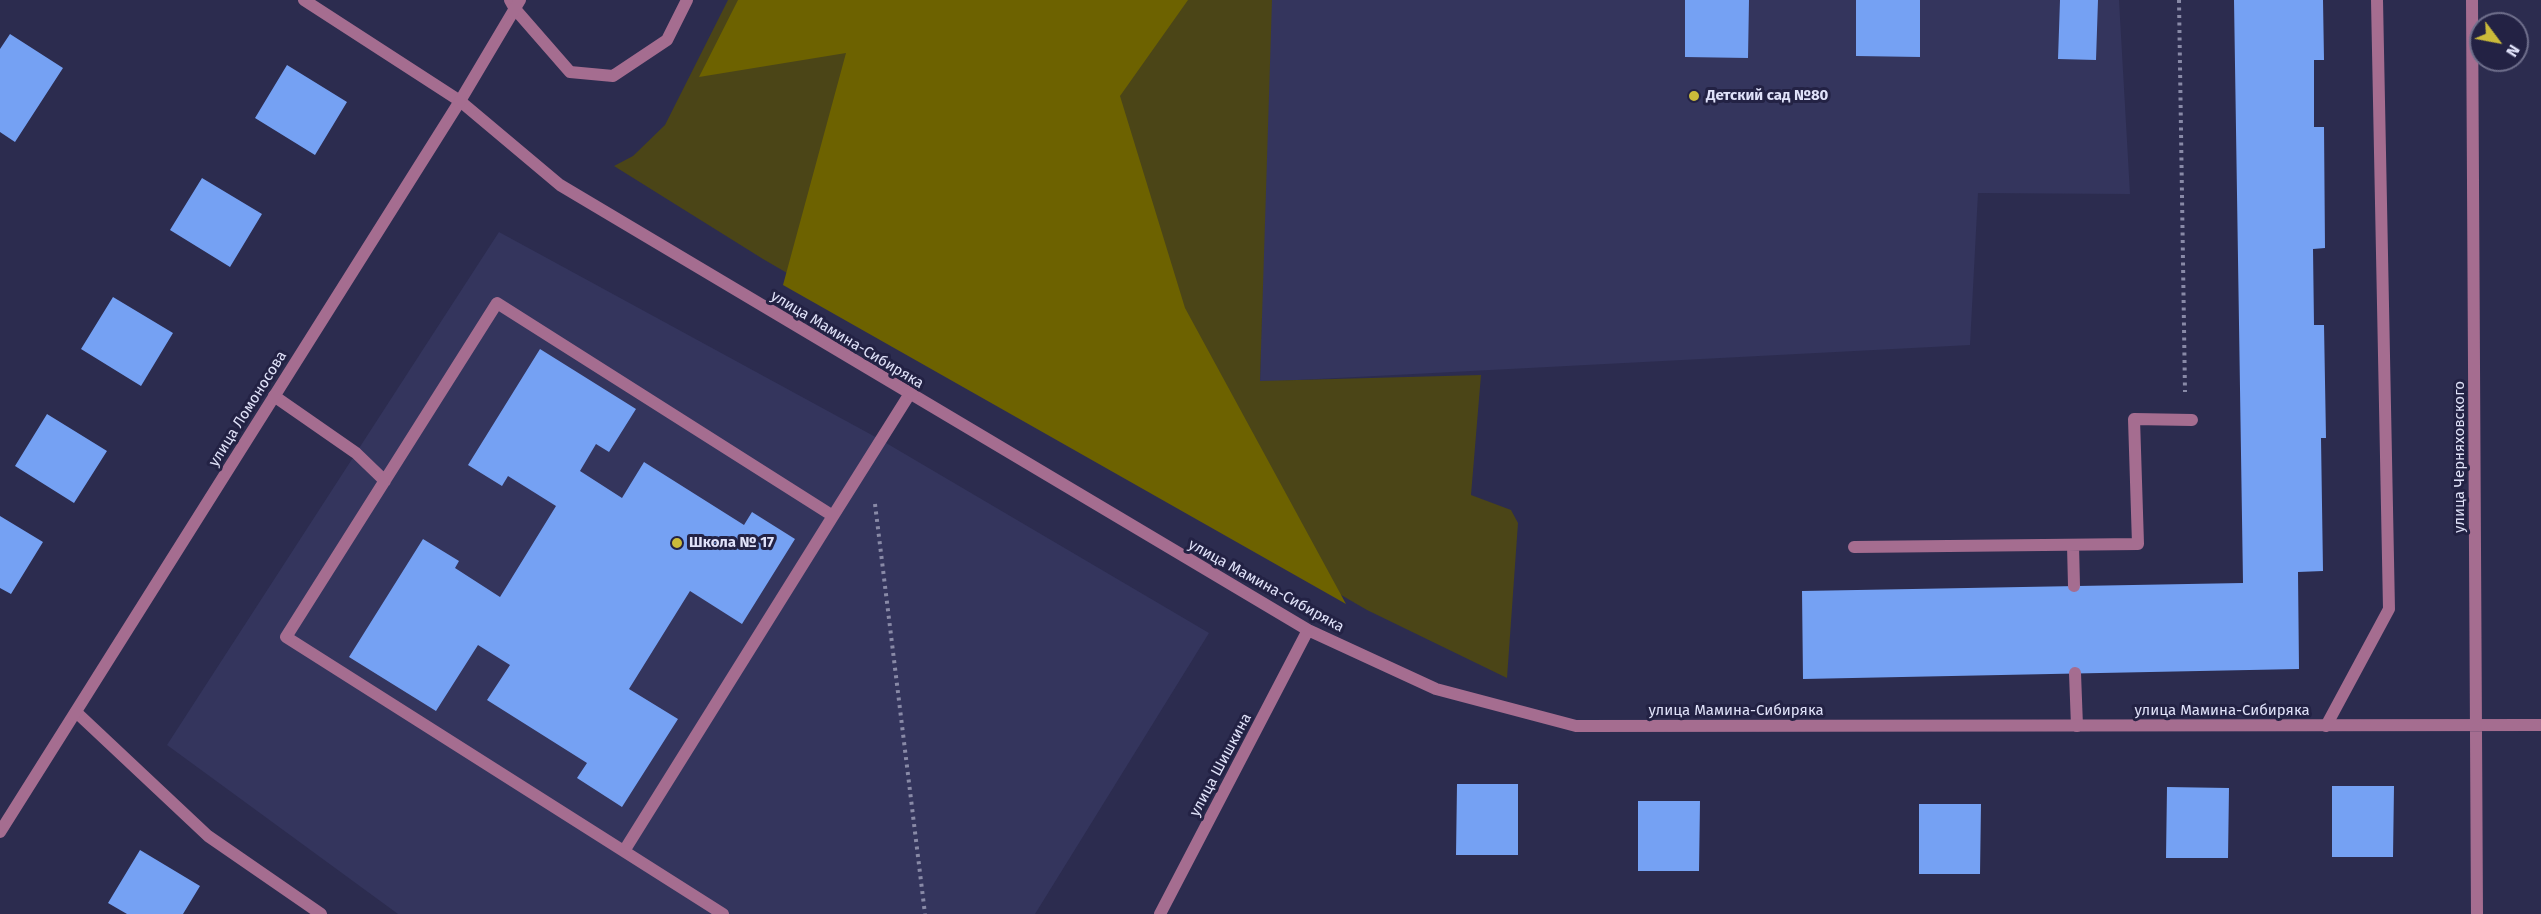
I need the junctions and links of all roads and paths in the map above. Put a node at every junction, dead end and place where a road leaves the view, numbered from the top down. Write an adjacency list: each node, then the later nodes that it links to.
1 (304, 0): 7 (street, улица Мамина-Сибиряка)
2 (687, 0): 6 (street)
3 (2179, 0): 10 (path)
4 (2377, 0): 22 (street)
5 (2472, 0): 23 (street, улица Черняховского)
6 (515, 3): 7 (street, улица Ломоносова)
7 (460, 101): 8 (street, улица Мамина-Сибиряка); 9 (street, улица Ломоносова)
8 (909, 395): 11 (street); 17 (street, улица Мамина-Сибиряка)
9 (274, 396): 12 (street); 19 (street, улица Ломоносова)
10 (2189, 420): 14 (street)
11 (869, 459): 13 (street); 28 (path)
12 (385, 481): 13 (street); 25 (street)
13 (833, 516): 25 (street)
14 (2073, 544): 15 (street); 16 (street)
15 (1854, 547)
16 (2074, 586)
17 (1308, 630): 21 (street, улица Мамина-Сибиряка); 29 (street, улица Шишкина)
18 (2075, 673): 21 (street)
19 (76, 712): 24 (street, улица Ломоносова); 26 (street)
20 (2541, 725): 23 (street, улица Мамина-Сибиряка)
21 (2077, 726): 22 (street, улица Мамина-Сибиряка)
22 (2326, 726): 23 (street, улица Мамина-Сибиряка)
23 (2476, 726): 30 (street, улица Черняховского)
24 (0, 832)
25 (624, 851): 27 (street)
26 (321, 914)
27 (723, 914)
28 (925, 914)
29 (1160, 914)
30 (2477, 914)

